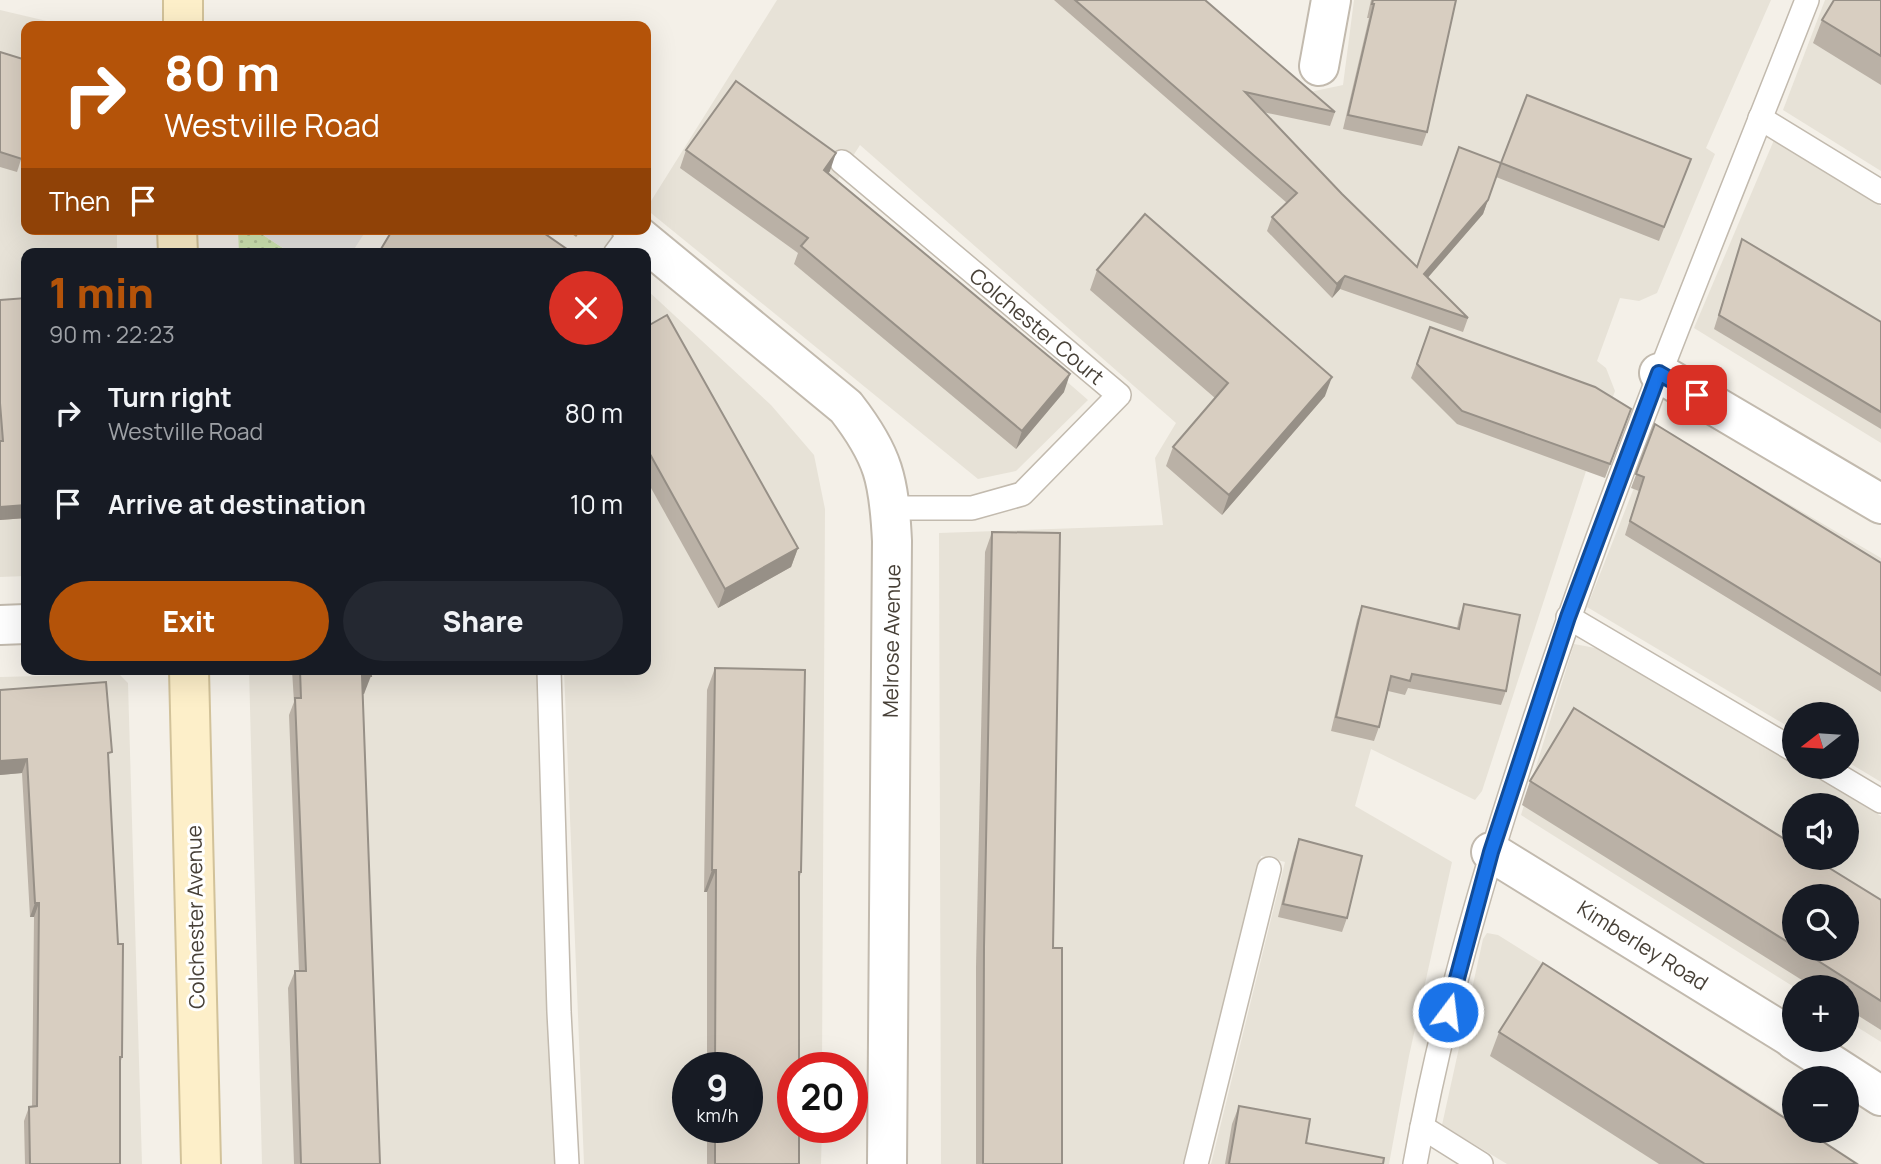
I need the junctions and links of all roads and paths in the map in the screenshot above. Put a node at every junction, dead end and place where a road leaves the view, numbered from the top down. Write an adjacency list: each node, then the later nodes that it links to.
1 (183, 0): 4 (street)
2 (1331, 0): 5 (street)
3 (1807, 0): 6 (lane)
4 (183, 21)
5 (1319, 66)
6 (1760, 118): 8 (lane); 10 (lane)
7 (842, 162): 12 (lane, Colchester Court)
8 (1881, 192)
9 (651, 262): 12 (street, Melrose Avenue)
10 (1659, 373): 11 (street); 13 (lane)
11 (1881, 504)
12 (890, 508): 29 (street, Melrose Avenue)
13 (1568, 617): 18 (lane); 21 (lane)
14 (21, 624): 15 (street)
15 (0, 625)
16 (189, 675): 27 (street, Colchester Avenue)
17 (549, 675): 28 (lane)
18 (1782, 743)
19 (1843, 779): 20 (lane)
20 (1881, 802)
21 (1491, 852): 23 (street, Kimberley Road); 26 (lane)
22 (1269, 869): 30 (lane)
23 (1782, 1032)
24 (1814, 1052): 25 (street, Kimberley Road)
25 (1881, 1096)
26 (1422, 1127): 31 (lane); 32 (lane)
27 (201, 1164)
28 (567, 1164)
29 (887, 1164)
30 (1196, 1164)
31 (1415, 1164)
32 (1481, 1164)

